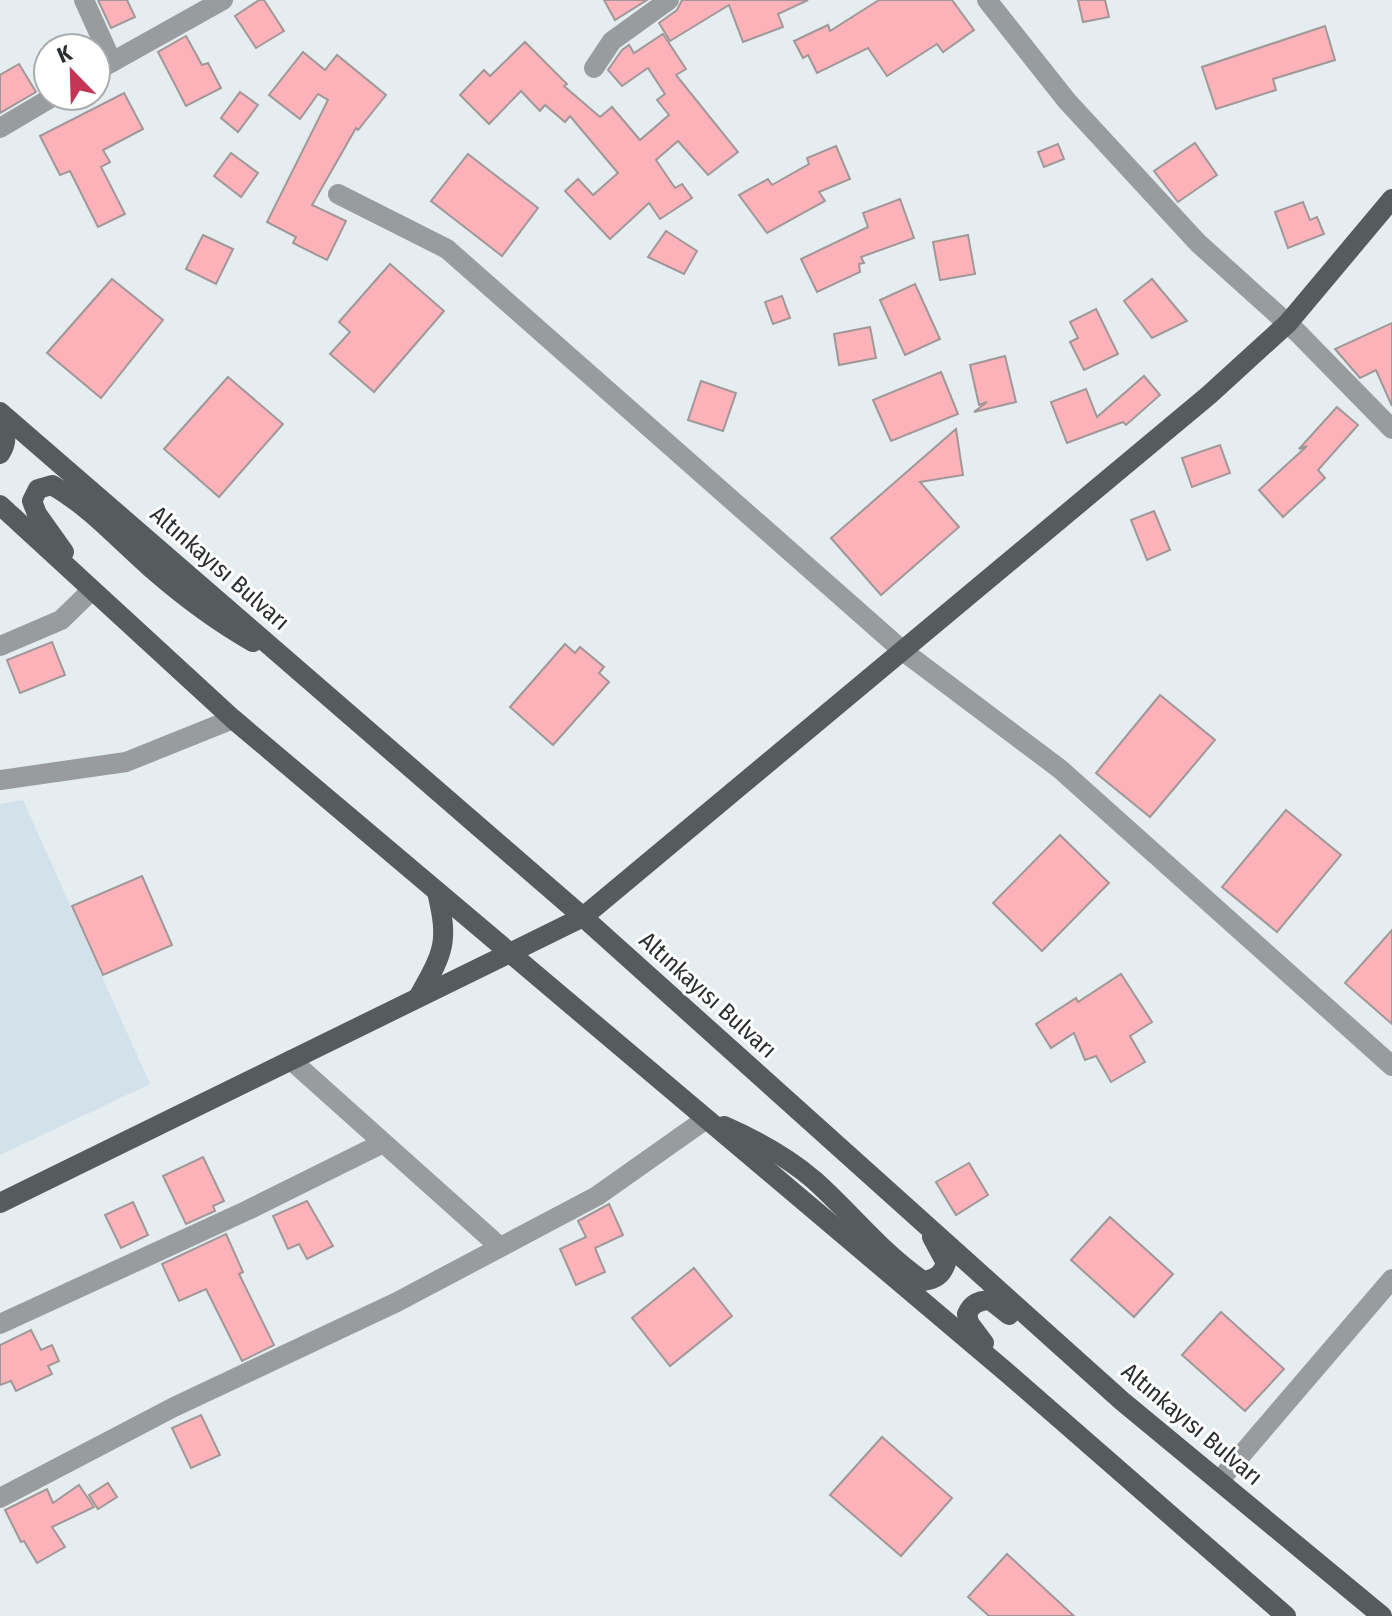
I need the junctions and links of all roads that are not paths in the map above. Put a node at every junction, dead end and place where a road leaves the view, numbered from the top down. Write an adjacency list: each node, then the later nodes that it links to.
1 (84, 0): 5 (street)
2 (223, 0): 6 (street)
3 (669, 0): 7 (street)
4 (987, 0): 12 (street)
5 (94, 32)
6 (112, 62)
7 (594, 68)
8 (32, 109): 9 (street)
9 (0, 128)
10 (338, 194): 19 (street)
11 (1392, 199): 12 (main road)
12 (1288, 323): 14 (street); 19 (main road)
13 (0, 415): 15 (main road); 20 (main road, Altınkayısı Bulvarı)
14 (1392, 429)
15 (0, 454)
16 (0, 505): 17 (main road)
17 (92, 590): 18 (street); 20 (main road); 21 (main road)
18 (0, 646)
19 (903, 651): 24 (main road); 28 (street)
20 (291, 663): 24 (main road, Altınkayısı Bulvarı)
21 (233, 719): 22 (street); 23 (main road)
22 (0, 780)
23 (437, 892): 25 (main road); 26 (main road)
24 (583, 917): 25 (main road); 32 (main road, Altınkayısı Bulvarı)
25 (508, 952): 26 (main road); 29 (main road)
26 (419, 996): 27 (main road)
27 (291, 1060): 30 (street); 31 (main road)
28 (1392, 1066)
29 (706, 1119): 32 (main road); 33 (street); 36 (main road)
30 (383, 1143): 33 (street); 35 (street)
31 (0, 1203)
32 (917, 1217): 37 (main road, Altınkayısı Bulvarı)
33 (500, 1247): 39 (street)
34 (1392, 1279): 38 (street)
35 (0, 1324)
36 (1027, 1390): 37 (main road); 40 (main road)
37 (1169, 1439): 38 (main road, Altınkayısı Bulvarı)
38 (1219, 1481): 41 (main road, Altınkayısı Bulvarı)
39 (0, 1498)
40 (1286, 1616)
41 (1382, 1616)

